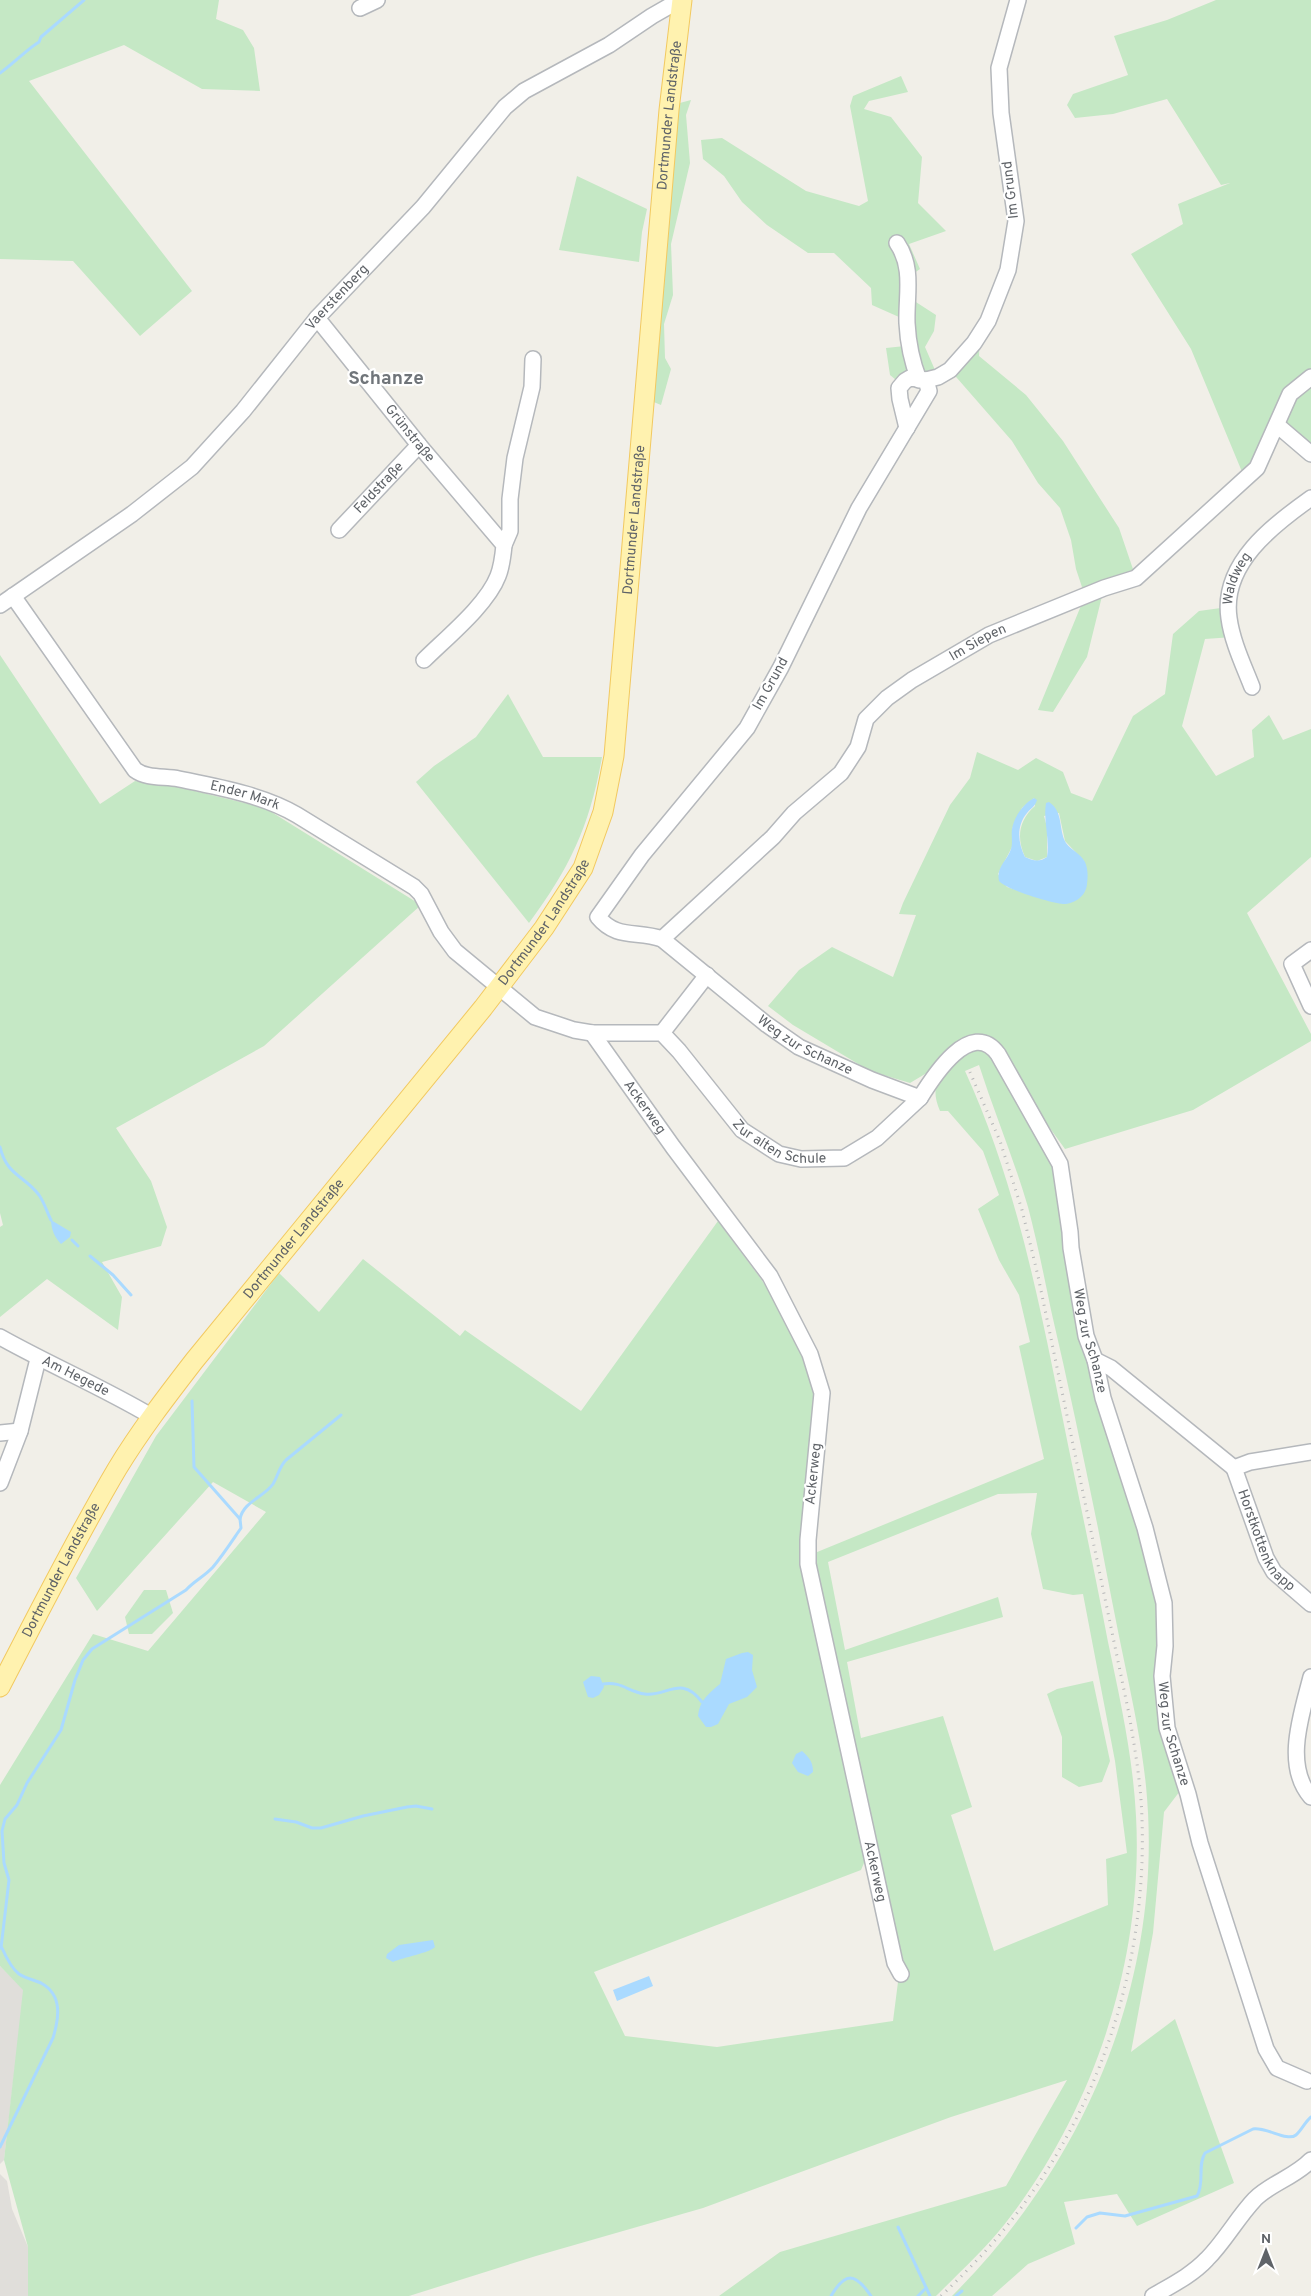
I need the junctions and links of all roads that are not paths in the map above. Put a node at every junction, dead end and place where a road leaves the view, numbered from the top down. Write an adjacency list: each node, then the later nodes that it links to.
1 (377, 0): 4 (street)
2 (681, 0): 6 (street, Vaerstenberg); 24 (main road, Dortmunder Landstraße)
3 (1018, 0): 9 (street, Im Grund)
4 (360, 8)
5 (897, 243): 9 (street)
6 (317, 318): 12 (street, Grünstraße); 17 (street, Vaerstenberg)
7 (533, 359): 16 (street)
8 (1311, 377): 10 (street, Im Siepen)
9 (923, 380): 11 (street, Im Grund); 11 (street, Im Grund)
10 (1276, 425): 13 (street); 21 (street, Im Siepen)
11 (907, 428): 20 (street, Im Grund)
12 (419, 445): 15 (street, Feldstraße); 16 (street, Grünstraße)
13 (1311, 454)
14 (1311, 498): 19 (street, Waldweg)
15 (339, 530)
16 (504, 545): 18 (street)
17 (6, 600): 24 (street, Ender Mark)
18 (424, 660)
19 (1252, 686)
20 (598, 917): 21 (street, Weg zur Schanze)
21 (662, 939): 23 (street, Weg zur Schanze)
22 (1311, 950): 25 (street)
23 (708, 976): 27 (street); 28 (street, Weg zur Schanze)
24 (499, 986): 26 (street); 32 (main road, Dortmunder Landstraße)
25 (1311, 1006)
26 (592, 1033): 27 (street); 42 (street, Ackerweg)
27 (662, 1033): 28 (street, Zur alten Schule)
28 (920, 1098): 31 (street, Weg zur Schanze)
29 (0, 1337): 30 (street, Am Hegede)
30 (38, 1359): 32 (street, Am Hegede); 33 (street)
31 (1095, 1360): 36 (street); 43 (street, Weg zur Schanze)
32 (152, 1416): 40 (main road, Dortmunder Landstraße)
33 (20, 1431): 34 (street); 37 (street)
34 (0, 1433)
35 (1311, 1452): 36 (street)
36 (1234, 1468): 38 (street, Horstkottenknapp)
37 (0, 1483)
38 (1311, 1604)
39 (1311, 1677): 41 (street)
40 (0, 1687)
41 (1311, 1797)
42 (901, 1974)
43 (1310, 2085)
44 (1311, 2160): 45 (street)
45 (1153, 2296)

